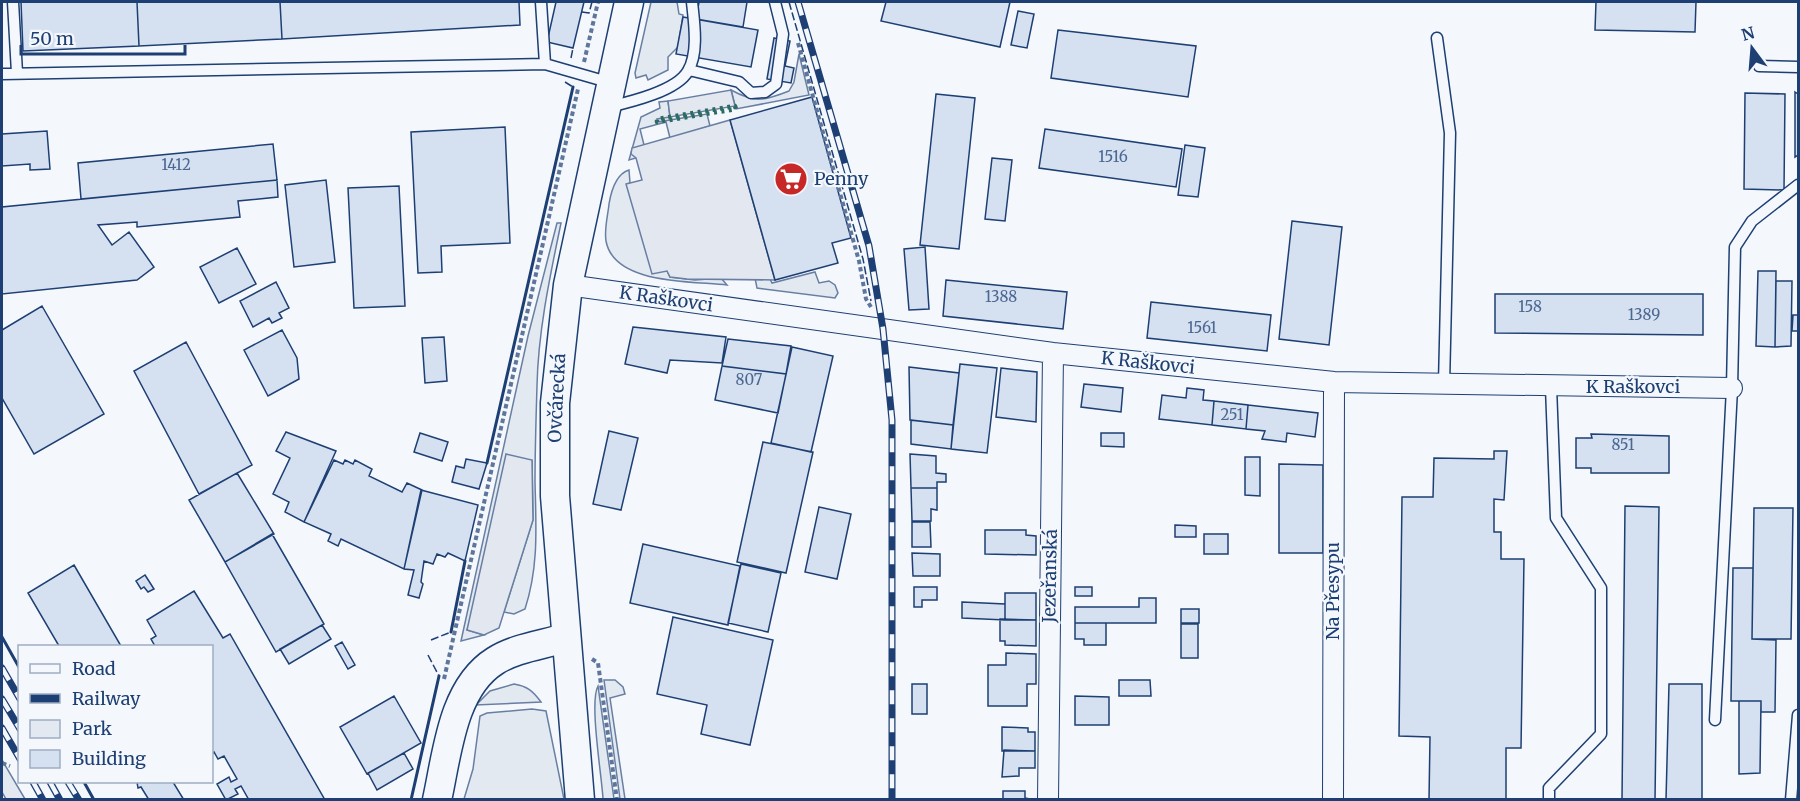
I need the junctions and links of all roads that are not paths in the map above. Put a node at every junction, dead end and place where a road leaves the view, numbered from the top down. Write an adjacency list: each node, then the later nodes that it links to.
1 (13, 2): 11 (lane)
2 (541, 2): 7 (lane)
3 (628, 2): 13 (main road, Ovčárecká)
4 (693, 2): 10 (lane)
5 (774, 2): 10 (lane)
6 (1437, 38): 18 (lane)
7 (545, 64): 11 (lane); 13 (lane)
8 (1759, 66): 9 (lane)
9 (1798, 67)
10 (689, 70): 13 (lane)
11 (17, 73): 12 (lane)
12 (2, 74)
13 (608, 95): 15 (main road, Ovčárecká)
14 (1798, 185): 20 (lane)
15 (568, 285): 16 (street, K Raškovci); 21 (main road, Ovčárecká)
16 (1053, 353): 17 (street, K Raškovci); 26 (street, Jezeřanská)
17 (1334, 382): 18 (street, K Raškovci); 27 (street, Na Přesypu)
18 (1444, 384): 19 (street, K Raškovci)
19 (1551, 387): 20 (street, K Raškovci); 28 (lane)
20 (1732, 388): 23 (lane)
21 (565, 639): 24 (main road); 25 (main road, Ovčárecká)
22 (1798, 715): 29 (lane)
23 (1714, 720)
24 (437, 800)
25 (580, 800)
26 (1048, 800)
27 (1333, 800)
28 (1549, 800)
29 (1791, 800)

